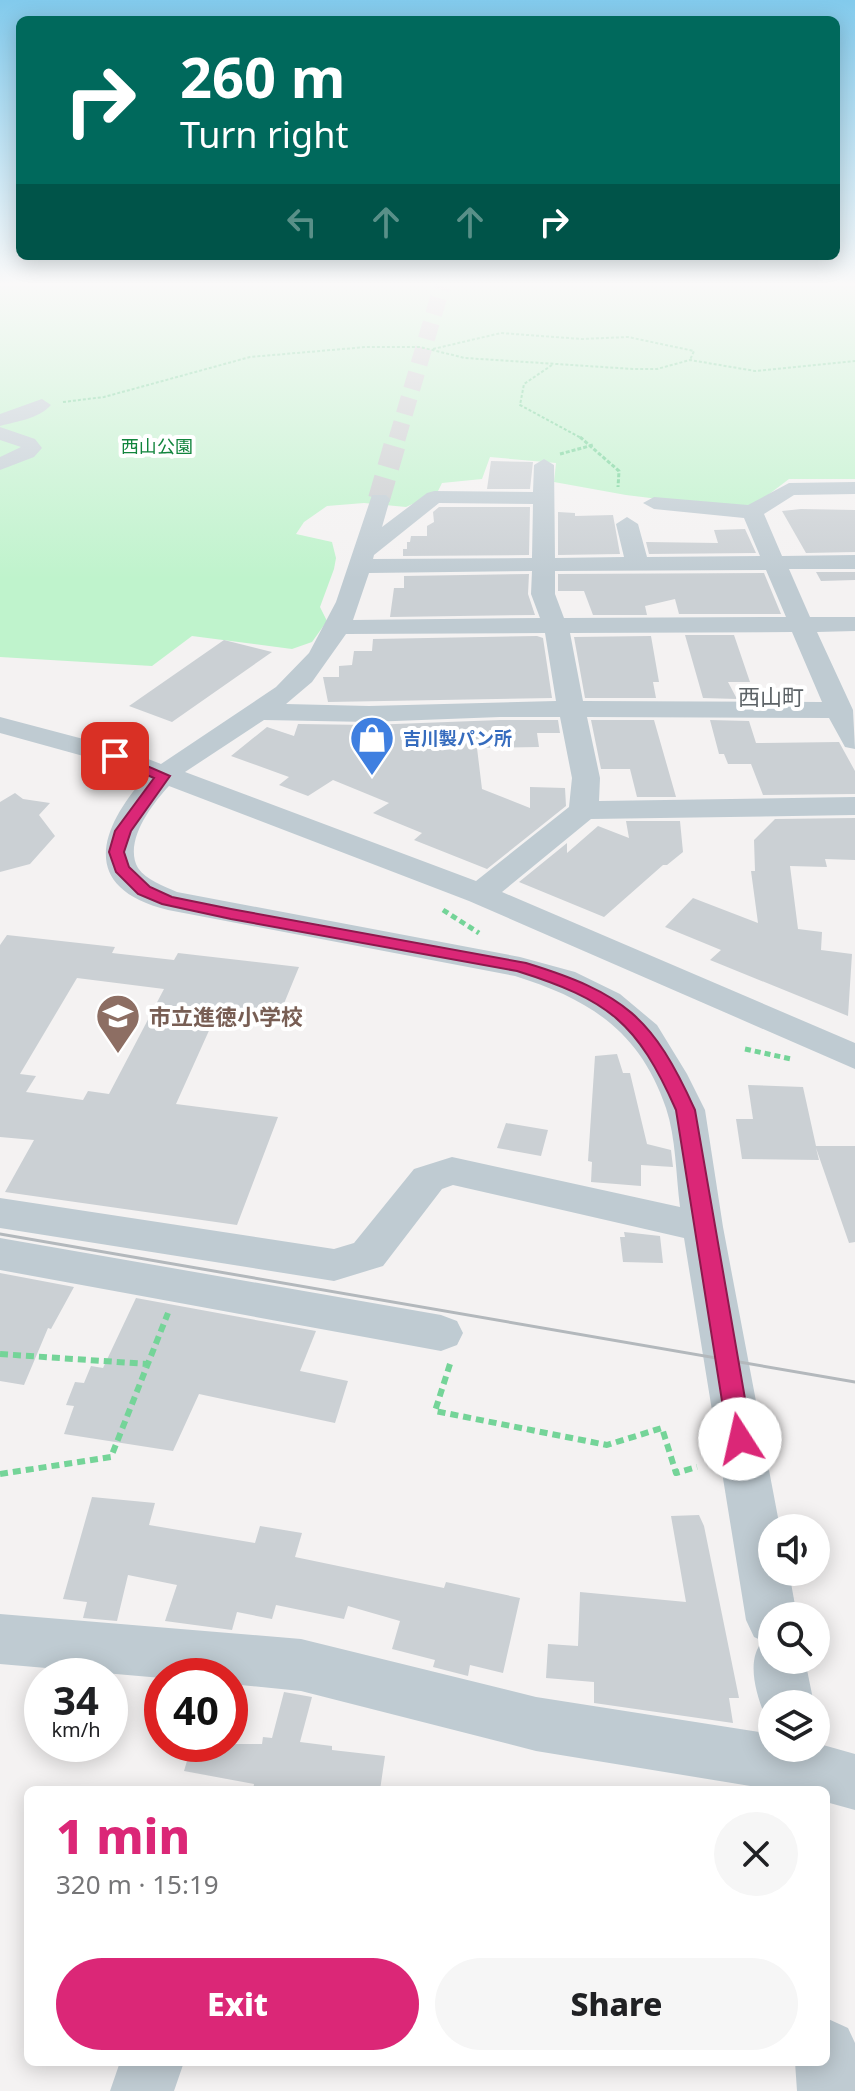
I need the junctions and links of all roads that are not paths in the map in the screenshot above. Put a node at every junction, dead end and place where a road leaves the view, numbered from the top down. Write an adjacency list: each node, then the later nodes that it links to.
1 (42, 405): 2 (street)
2 (2, 412)
3 (0, 433): 5 (street)
4 (549, 460): 7 (street)
5 (0, 464)
6 (855, 488): 10 (street)
7 (543, 498): 12 (street); 16 (street)
8 (379, 499): 12 (street)
9 (654, 503): 10 (street)
10 (752, 512): 14 (street)
11 (627, 524): 15 (street)
12 (359, 560): 16 (street); 19 (street)
13 (855, 562): 14 (street)
14 (774, 563): 15 (street); 17 (street)
15 (637, 564): 16 (street)
16 (544, 566): 20 (street)
17 (802, 624): 18 (street); 20 (street); 22 (street)
18 (855, 624)
19 (338, 627): 20 (street); 23 (street)
20 (555, 628): 21 (street)
21 (571, 710): 22 (street); 23 (street); 28 (street)
22 (840, 710): 25 (street)
23 (255, 712): 26 (street)
24 (0, 725): 26 (street)
25 (855, 741)
26 (162, 776): 29 (street); 32 (street)
27 (855, 806): 28 (street)
28 (584, 810): 29 (street)
29 (480, 894): 30 (street)
30 (855, 1057)
31 (0, 1213): 32 (street)
32 (703, 1227): 35 (street)
33 (0, 1254): 34 (street)
34 (441, 1333)
35 (769, 1602)
36 (0, 1639): 37 (street)
37 (798, 1768): 38 (street)
38 (855, 1782)
39 (151, 2066): 41 (street)
40 (827, 2066): 42 (street)
41 (142, 2091)
42 (829, 2091)

